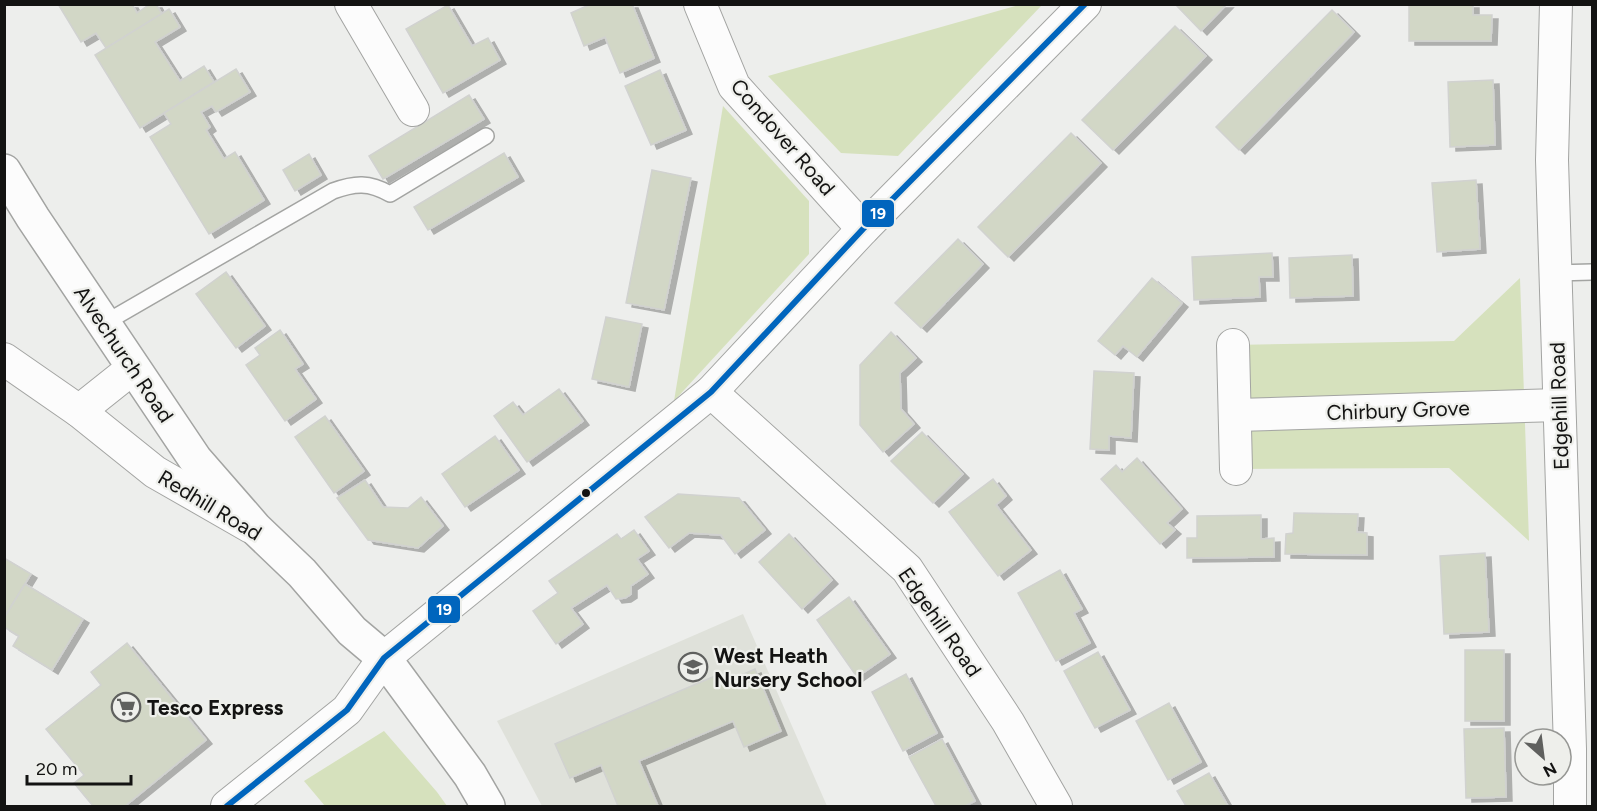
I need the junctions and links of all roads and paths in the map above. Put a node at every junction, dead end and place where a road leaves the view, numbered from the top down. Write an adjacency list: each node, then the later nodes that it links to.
1 (351, 4): 5 (street)
2 (1086, 4): 8 (street)
3 (1556, 4): 10 (street, Edgehill Road)
4 (707, 8): 8 (street, Condover Road)
5 (413, 110)
6 (486, 136): 11 (lane)
7 (4, 171): 11 (street, Alvechurch Road)
8 (863, 229): 15 (street)
9 (1593, 272): 10 (lane)
10 (1555, 273): 16 (street, Edgehill Road)
11 (104, 324): 14 (street, Alvechurch Road)
12 (1233, 345): 18 (street)
13 (4, 359): 17 (street, Redhill Road)
14 (133, 368): 17 (street); 20 (street, Alvechurch Road)
15 (711, 392): 21 (street); 24 (street, Edgehill Road)
16 (1559, 405): 18 (street, Chirbury Grove); 25 (street, Edgehill Road)
17 (79, 411): 20 (street, Redhill Road)
18 (1237, 415): 19 (street)
19 (1236, 469)
20 (256, 529): 21 (street, Redhill Road)
21 (384, 658): 22 (street); 23 (street, Redhill Road)
22 (227, 807)
23 (488, 807)
24 (1056, 807)
25 (1570, 807)

